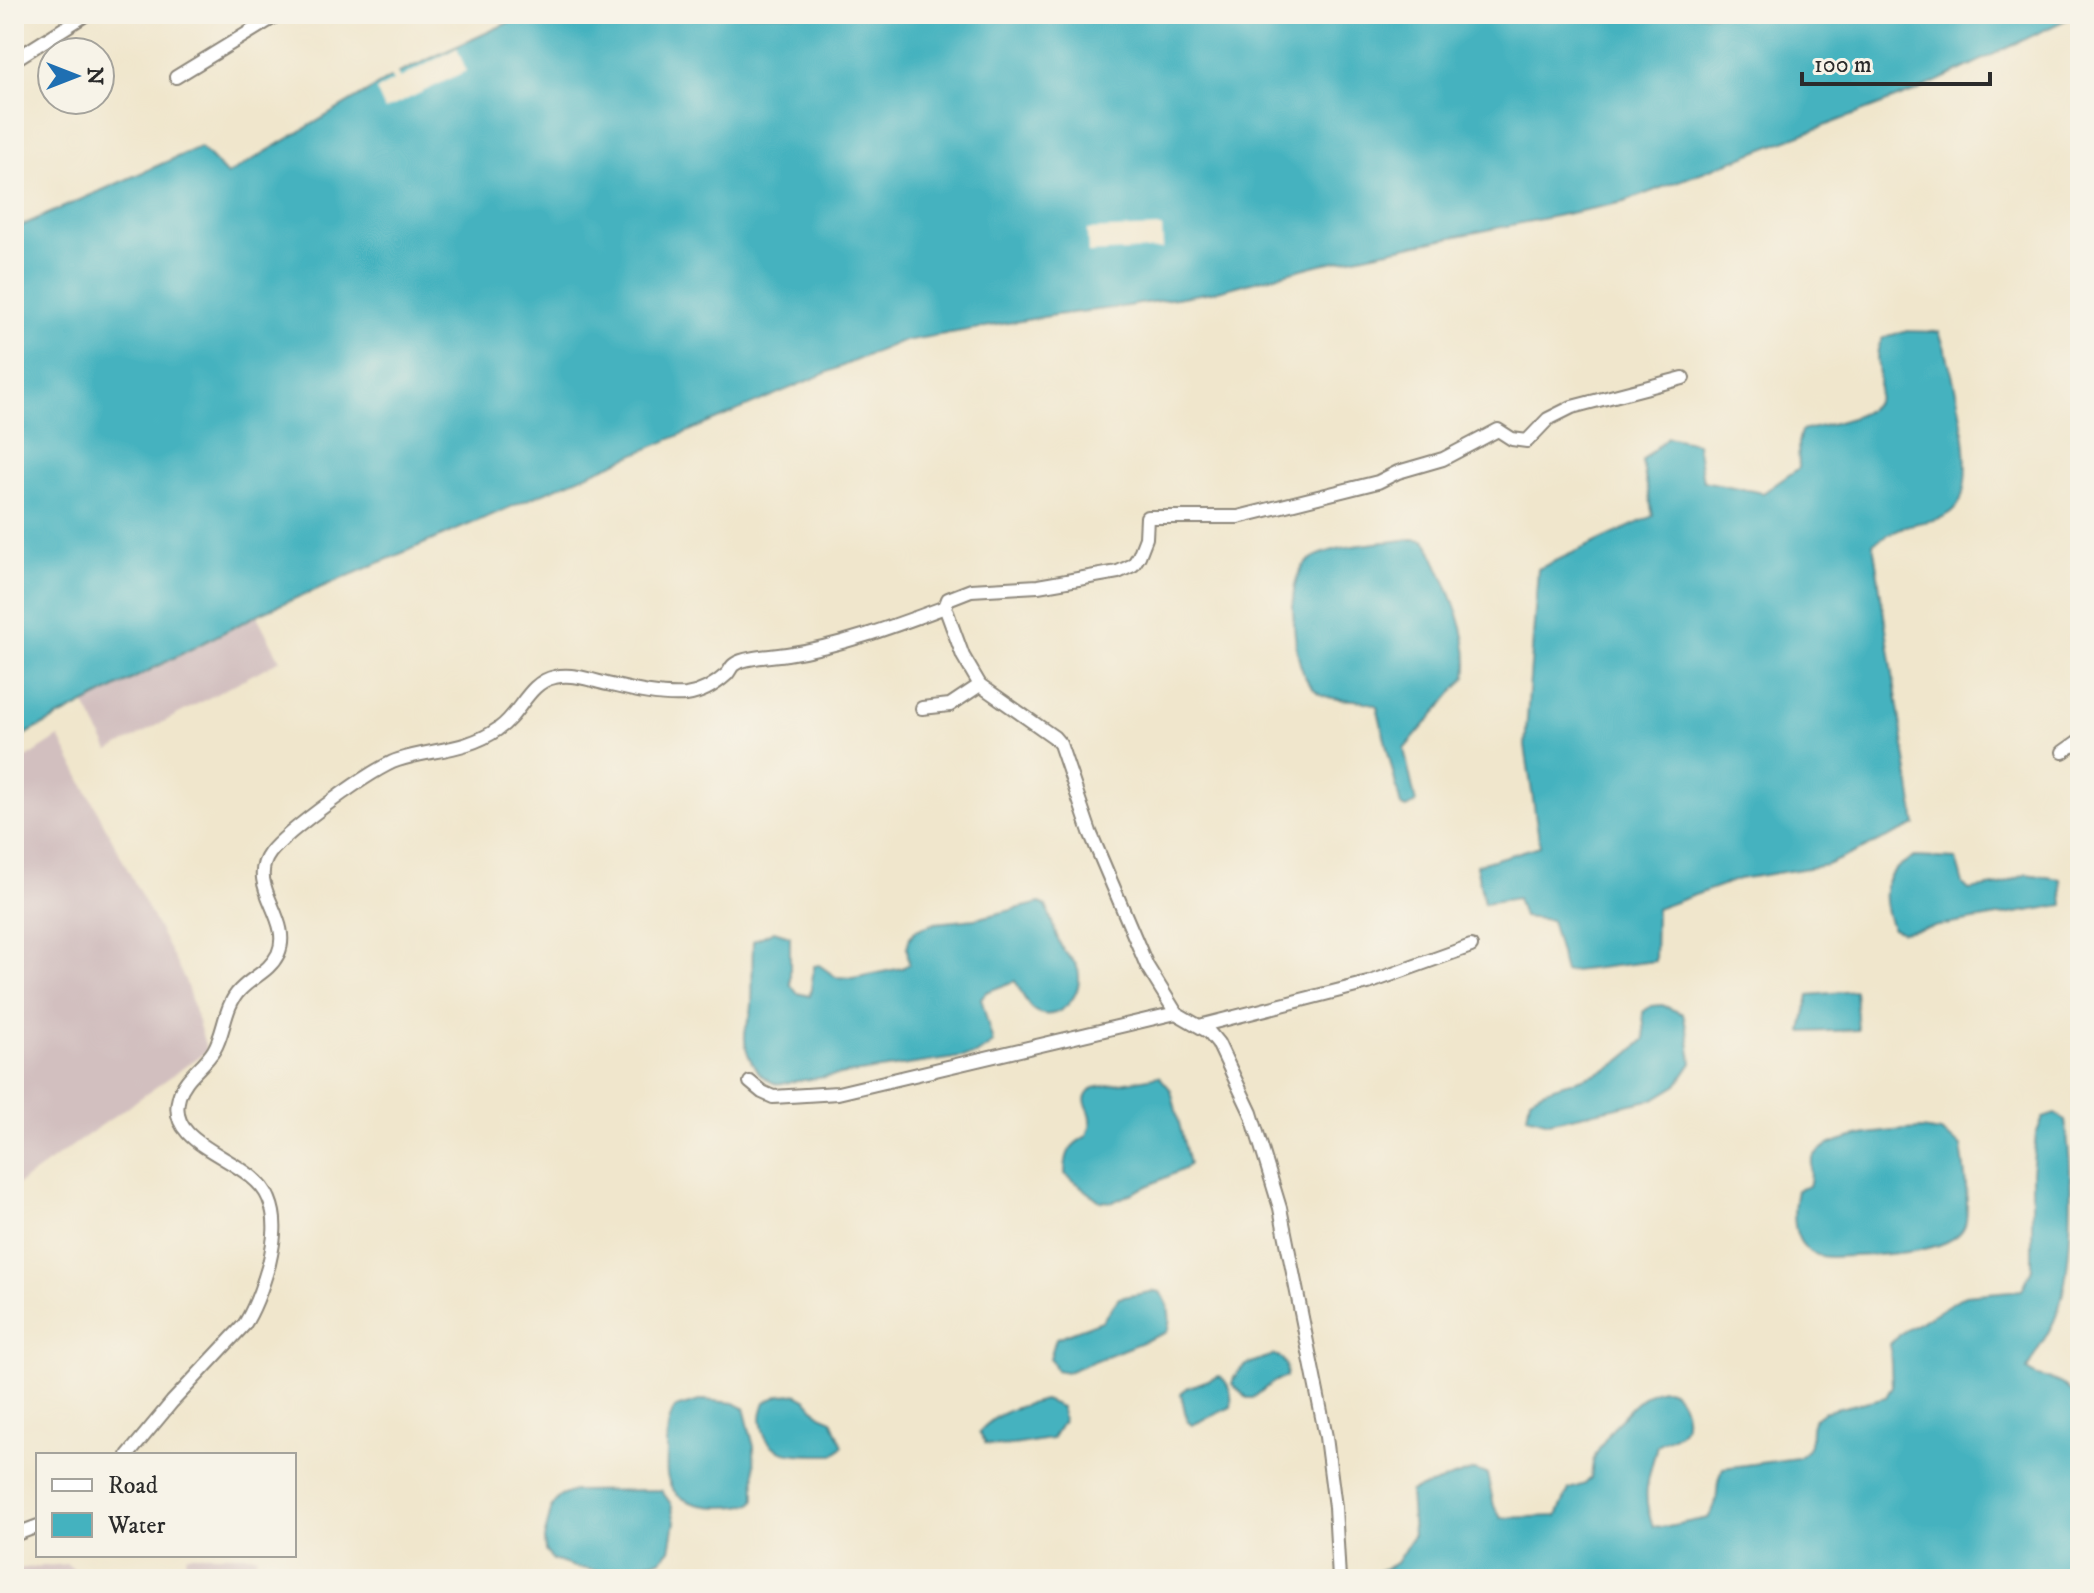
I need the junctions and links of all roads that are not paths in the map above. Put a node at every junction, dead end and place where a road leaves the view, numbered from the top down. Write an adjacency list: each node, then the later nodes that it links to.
1 (87, 14): 3 (street)
2 (279, 14): 4 (street)
3 (14, 60)
4 (176, 77)
5 (1683, 378): 6 (street)
6 (945, 607): 7 (street); 15 (street)
7 (980, 685): 8 (street); 12 (street)
8 (922, 708)
9 (2080, 740): 10 (street)
10 (2063, 752)
11 (1471, 946): 13 (street)
12 (1176, 1013): 13 (street); 14 (street)
13 (1199, 1026): 18 (street)
14 (750, 1082)
15 (130, 1453)
16 (36, 1527): 17 (street)
17 (14, 1535)
18 (1339, 1579)

